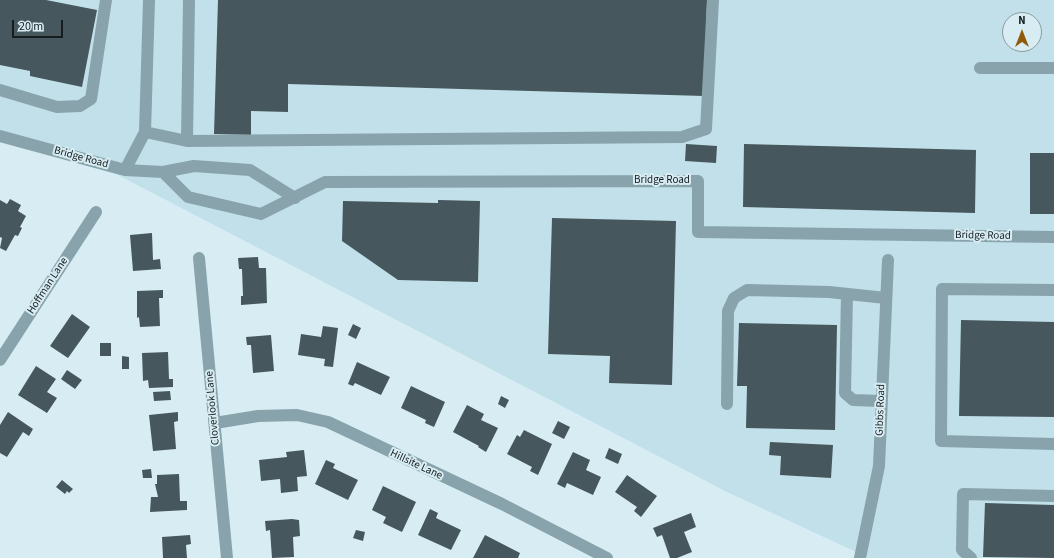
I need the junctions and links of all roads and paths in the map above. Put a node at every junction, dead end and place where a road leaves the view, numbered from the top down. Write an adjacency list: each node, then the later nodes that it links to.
1 (106, 0): 7 (street)
2 (149, 0): 8 (street)
3 (189, 0): 10 (street)
4 (713, 0): 10 (street)
5 (980, 68): 6 (street)
6 (1054, 68)
7 (0, 90)
8 (145, 132): 10 (street); 11 (street)
9 (0, 136): 11 (street, Bridge Road)
10 (186, 141)
11 (125, 170): 12 (street, Bridge Road)
12 (163, 172): 13 (street, Bridge Road); 13 (street, Bridge Road)
13 (295, 198): 15 (street, Bridge Road)
14 (96, 212): 21 (street, Hoffman Lane)
15 (1054, 237)
16 (199, 258): 24 (street, Cloverlook Lane)
17 (888, 260): 20 (street, Gibbs Road)
18 (1054, 290): 25 (street)
19 (847, 294): 20 (street); 22 (street); 23 (street)
20 (886, 298): 22 (street, Gibbs Road)
21 (0, 360)
22 (881, 401): 29 (street, Gibbs Road)
23 (727, 404)
24 (215, 423): 27 (street, Cloverlook Lane); 28 (street, Hillsite Lane)
25 (1054, 444)
26 (1054, 496): 30 (street)
27 (227, 558)
28 (607, 558)
29 (860, 558)
30 (971, 558)

